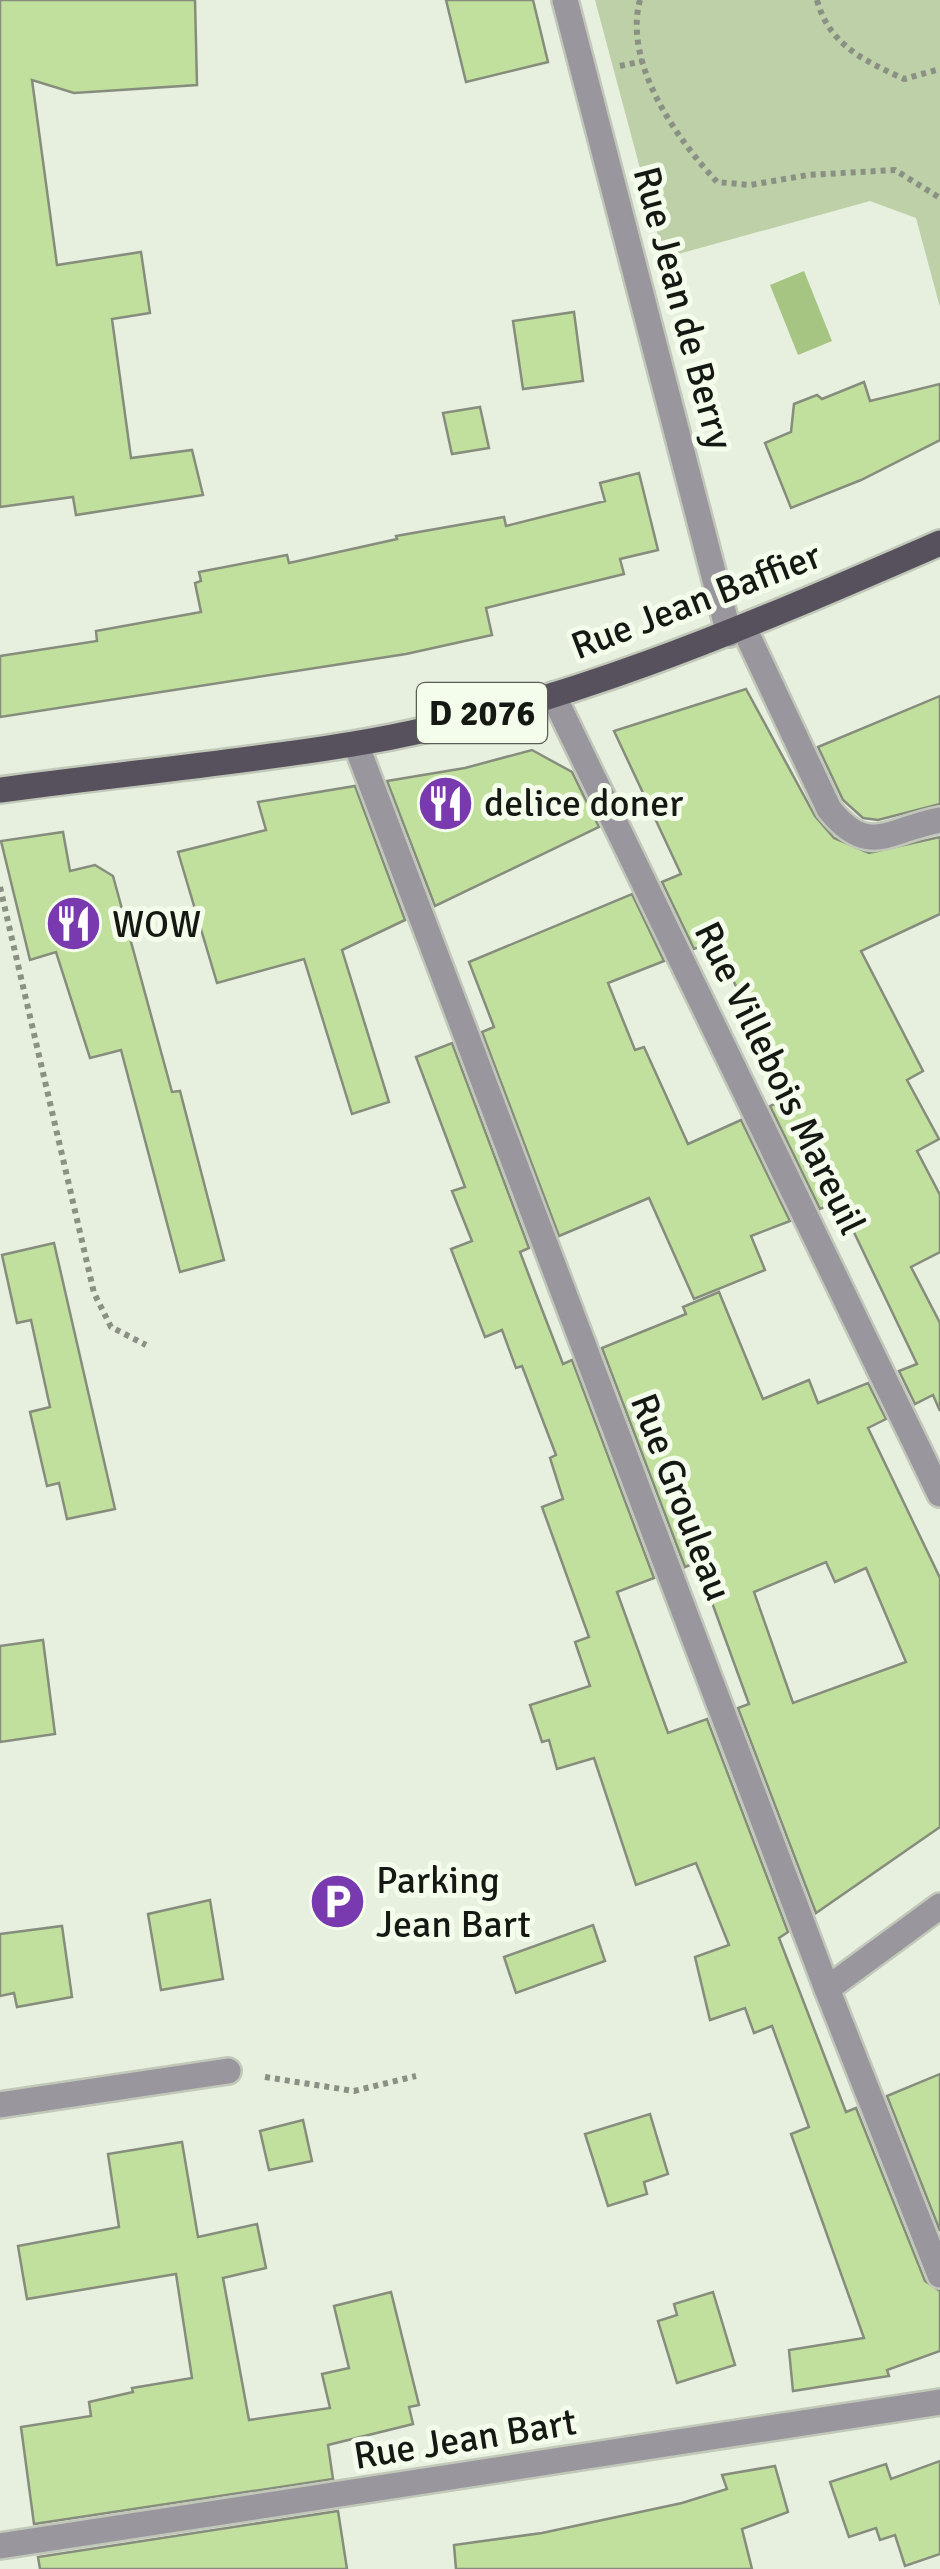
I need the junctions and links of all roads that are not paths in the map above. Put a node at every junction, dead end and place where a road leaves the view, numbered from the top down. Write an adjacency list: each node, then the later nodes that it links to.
1 (565, 0): 3 (street, Rue Jean de Berry)
2 (940, 543): 3 (main road, Rue Jean Baffier / D 2076)
3 (736, 631): 4 (main road, Rue Jean Baffier / D 2076); 7 (street, Rue Jean de Berry)
4 (552, 696): 5 (main road, Rue Jean Baffier / D 2076); 8 (street, Rue Villebois Mareuil)
5 (356, 744): 6 (main road, Rue Jean Baffier / D 2076); 10 (street, Rue Grouleau)
6 (0, 790)
7 (940, 820)
8 (940, 1494)
9 (940, 1906): 10 (street)
10 (827, 1989): 13 (street, Rue Grouleau)
11 (228, 2071): 12 (street)
12 (0, 2104)
13 (940, 2276)
14 (940, 2402): 15 (street, Rue Jean Bart)
15 (0, 2546)

